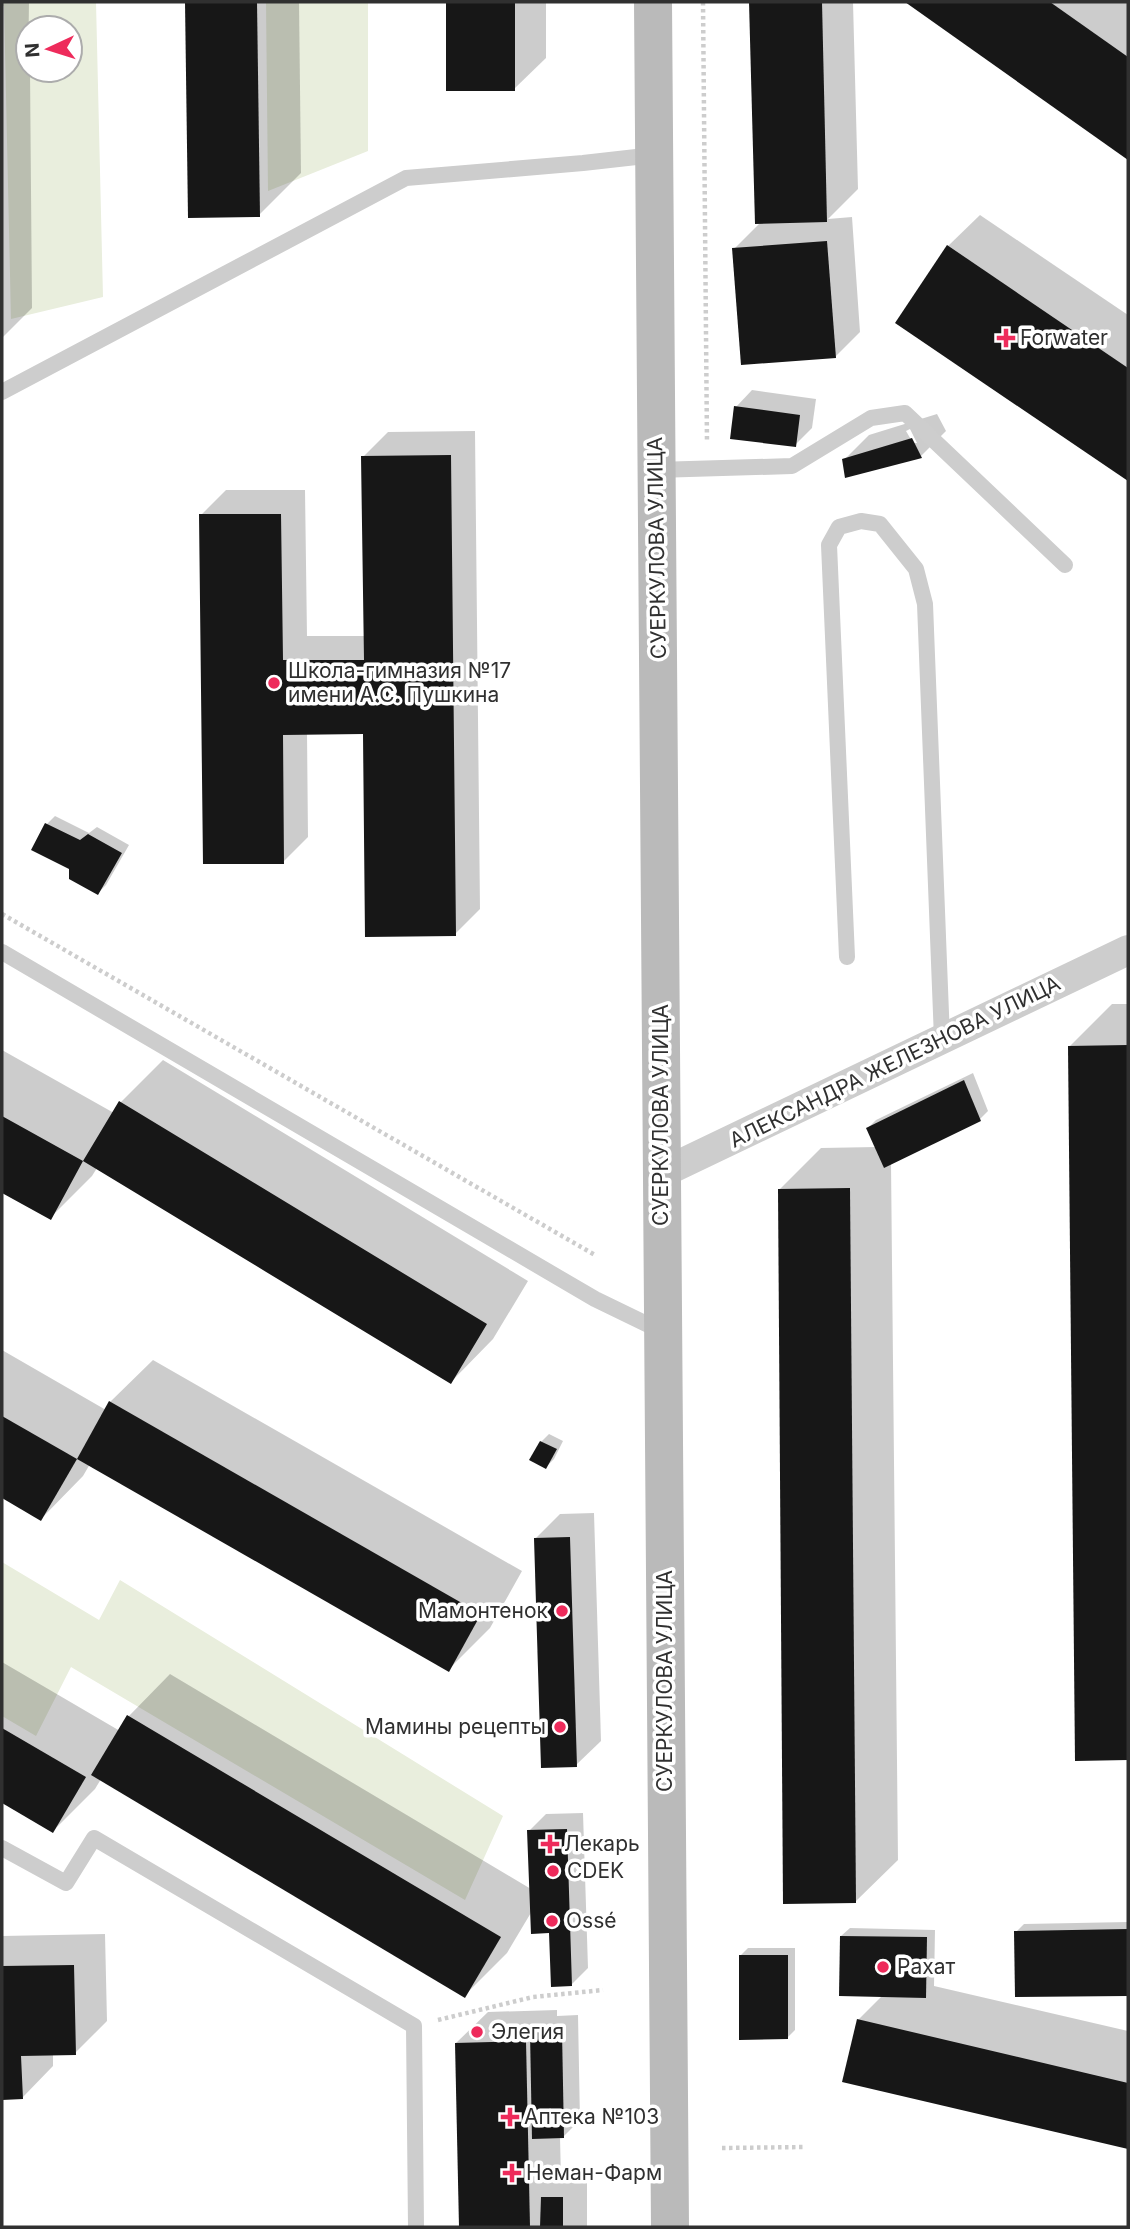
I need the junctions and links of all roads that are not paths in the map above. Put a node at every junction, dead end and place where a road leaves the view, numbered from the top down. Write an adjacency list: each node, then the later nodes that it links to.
1 (653, 2): 2 (main road, СУЕРКУЛОВА УЛИЦА)
2 (654, 155): 3 (lane); 4 (main road, СУЕРКУЛОВА УЛИЦА)
3 (2, 392)
4 (656, 470): 5 (lane); 10 (main road, СУЕРКУЛОВА УЛИЦА)
5 (1065, 565)
6 (1128, 950): 9 (street, АЛЕКСАНДРА ЖЕЛЕЗНОВА УЛИЦА)
7 (2, 952): 11 (lane)
8 (847, 957): 9 (lane)
9 (942, 1040): 10 (street, АЛЕКСАНДРА ЖЕЛЕЗНОВА УЛИЦА)
10 (662, 1173): 11 (main road, СУЕРКУЛОВА УЛИЦА)
11 (663, 1332): 14 (main road, СУЕРКУЛОВА УЛИЦА)
12 (2, 1848): 13 (lane)
13 (416, 2227)
14 (670, 2227)

